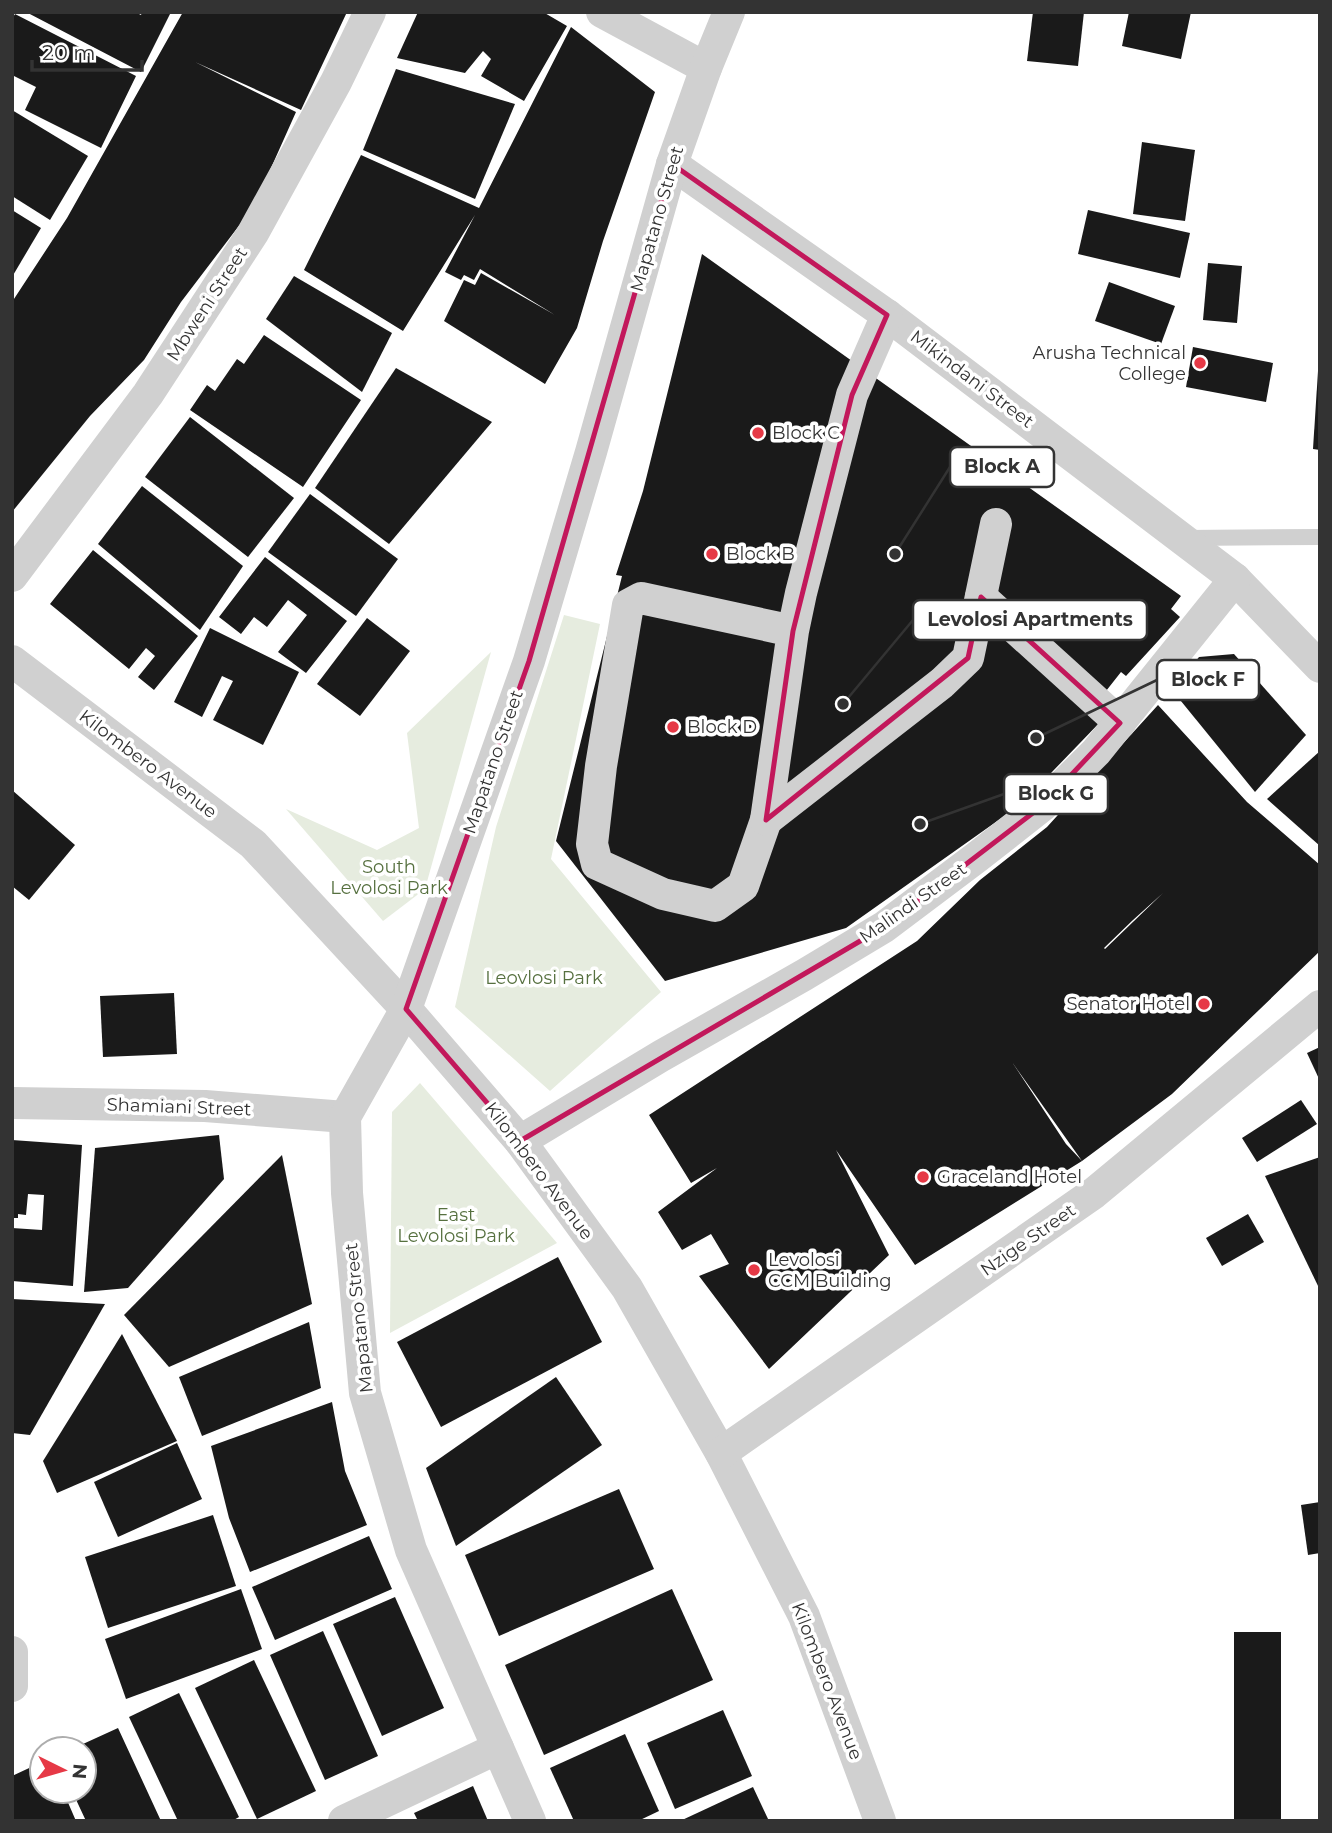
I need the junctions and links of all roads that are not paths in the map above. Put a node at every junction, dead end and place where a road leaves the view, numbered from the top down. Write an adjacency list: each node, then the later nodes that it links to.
1 (370, 12): 10 (street, Mbweni Street)
2 (602, 12): 4 (street)
3 (729, 12): 4 (street, Mapatano Street)
4 (706, 68): 5 (street, Mapatano Street)
5 (672, 164): 6 (street, Mikindani Street); 19 (street, Mapatano Street)
6 (887, 315): 9 (street, Mikindani Street); 13 (street)
7 (996, 524): 12 (street)
8 (1320, 537): 9 (lane)
9 (1182, 538): 11 (street, Mikindani Street)
10 (12, 576)
11 (1236, 579): 15 (street, Mikindani Street); 16 (street, Malindi Street)
12 (981, 597): 16 (street); 17 (street)
13 (793, 631): 17 (street); 17 (street)
14 (12, 661): 19 (street, Kilombero Avenue)
15 (1320, 667)
16 (1120, 723): 22 (street, Malindi Street)
17 (766, 820)
18 (1320, 1006): 23 (street, Nzige Street)
19 (406, 1009): 21 (street, Mapatano Street); 22 (street, Kilombero Avenue)
20 (12, 1103): 21 (street, Shamiani Street)
21 (345, 1117): 26 (street, Mapatano Street)
22 (520, 1141): 23 (street, Kilombero Avenue)
23 (721, 1453): 29 (street, Kilombero Avenue)
24 (12, 1652): 25 (street)
25 (12, 1686)
26 (498, 1748): 27 (street); 28 (street, Mapatano Street)
27 (344, 1821)
28 (530, 1821)
29 (880, 1821)

